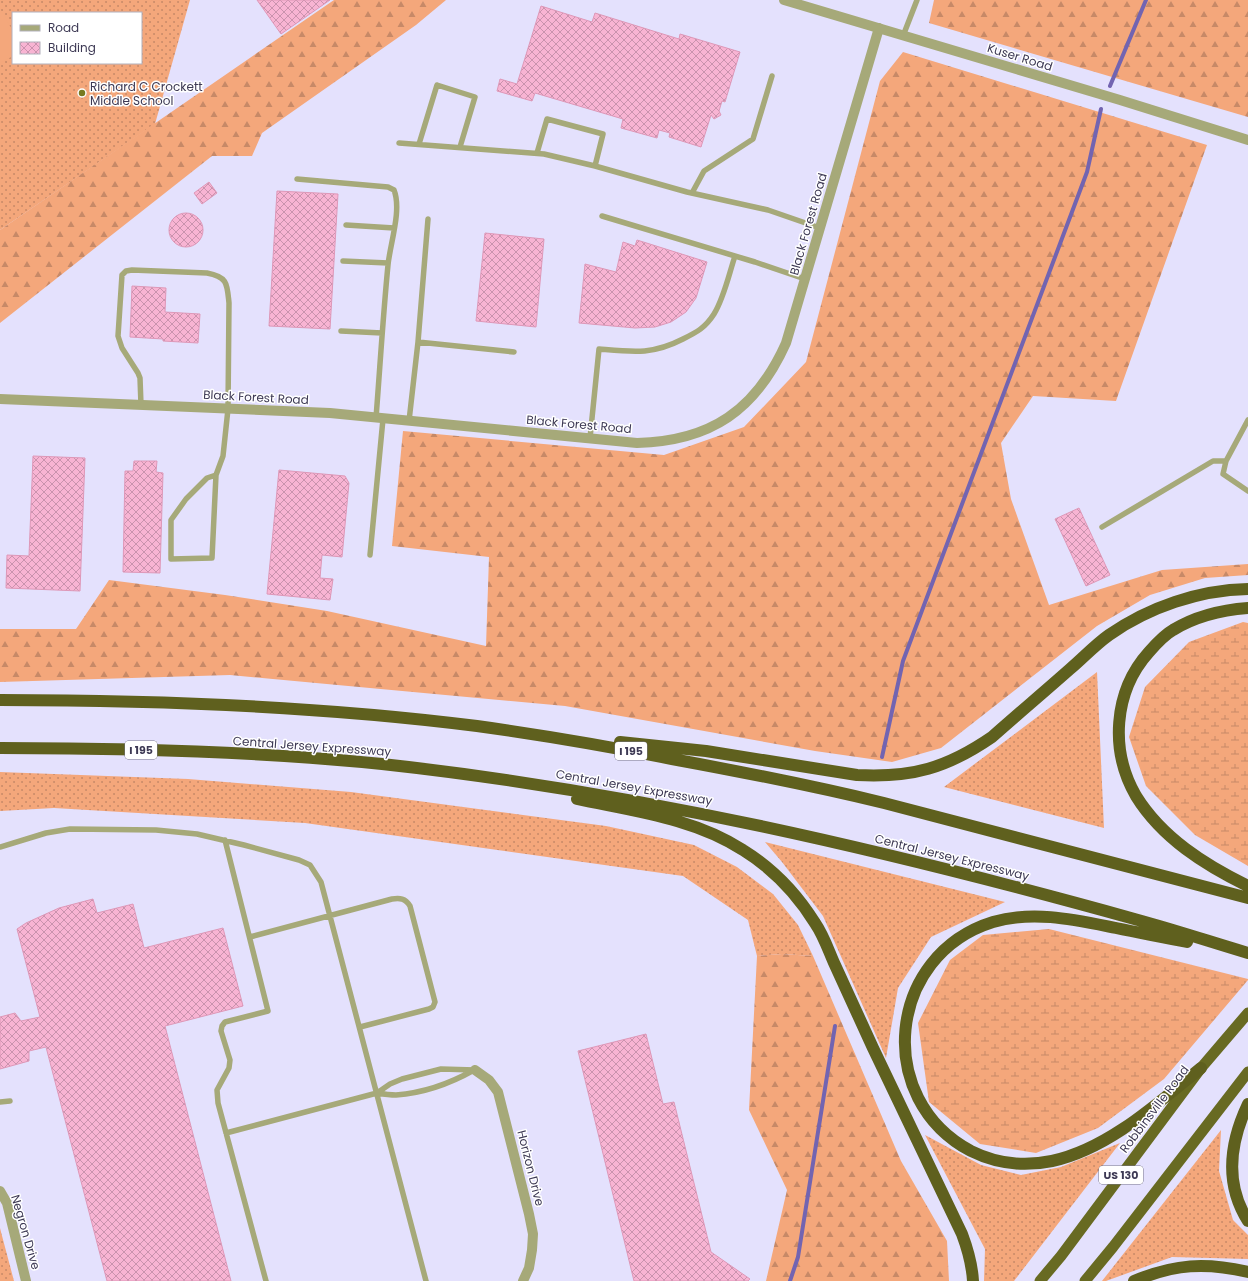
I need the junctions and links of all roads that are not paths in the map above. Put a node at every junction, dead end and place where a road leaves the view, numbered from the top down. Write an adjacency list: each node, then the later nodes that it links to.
1 (787, 0): 3 (street, Kuser Road)
2 (916, 0): 4 (lane)
3 (879, 28): 4 (street, Kuser Road); 18 (street, Black Forest Road)
4 (903, 36): 6 (street, Kuser Road)
5 (772, 76): 13 (lane)
6 (1248, 140)
7 (399, 143): 8 (lane)
8 (420, 144): 9 (lane); 9 (lane)
9 (460, 147): 10 (lane)
10 (537, 153): 11 (lane); 11 (lane)
11 (595, 166): 13 (lane)
12 (297, 179): 17 (lane)
13 (692, 193): 18 (lane)
14 (602, 216): 19 (lane)
15 (428, 219): 25 (lane)
16 (346, 225): 17 (lane)
17 (394, 228): 21 (lane)
18 (820, 228): 22 (street, Black Forest Road)
19 (735, 256): 22 (lane); 33 (lane)
20 (343, 261): 21 (lane)
21 (388, 263): 24 (lane)
22 (805, 279): 33 (street, Black Forest Road)
23 (341, 331): 24 (lane)
24 (382, 333): 30 (lane)
25 (418, 342): 26 (lane); 32 (lane)
26 (514, 352)
27 (0, 399): 28 (street, Black Forest Road)
28 (141, 405): 29 (street, Black Forest Road); 29 (lane)
29 (228, 409): 30 (street, Black Forest Road); 35 (lane)
30 (380, 418): 32 (street, Black Forest Road); 38 (lane)
31 (1248, 420): 34 (lane)
32 (409, 421): 33 (street, Black Forest Road)
33 (590, 438)
34 (1226, 461): 36 (lane); 37 (lane)
35 (216, 475): 35 (lane)
36 (1248, 491)
37 (1102, 527)
38 (370, 555)
39 (1248, 589): 42 (highway)
40 (1248, 608): 47 (highway)
41 (0, 700): 42 (highway, I 195)
42 (478, 726): 48 (highway, I 195)
43 (0, 748): 44 (highway, Central Jersey Expressway / I 195)
44 (468, 775): 51 (highway, Central Jersey Expressway / I 195); 69 (highway)
45 (225, 840): 46 (lane); 49 (lane); 50 (lane)
46 (0, 847)
47 (1248, 886)
48 (1248, 898)
49 (330, 915): 50 (lane); 53 (lane); 53 (lane)
50 (250, 937): 61 (lane)
51 (1247, 953): 54 (highway)
52 (1248, 1013): 54 (highway, Robbinsville Road / US 130)
53 (360, 1027): 57 (lane)
54 (1201, 1068): 70 (highway, Robbinsville Road / US 130)
55 (475, 1070): 57 (lane); 57 (lane); 68 (street, Horizon Drive)
56 (1248, 1072): 71 (highway, US 130)
57 (377, 1093): 61 (lane); 67 (lane)
58 (10, 1101): 59 (lane)
59 (0, 1102)
60 (1248, 1104): 63 (highway)
61 (226, 1133): 66 (lane)
62 (0, 1191): 65 (street, Negron Drive)
63 (1248, 1221)
64 (1248, 1272): 72 (highway)
65 (26, 1281)
66 (266, 1281)
67 (426, 1281)
68 (523, 1281)
69 (973, 1281)
70 (1040, 1281)
71 (1085, 1281)
72 (1134, 1281)

